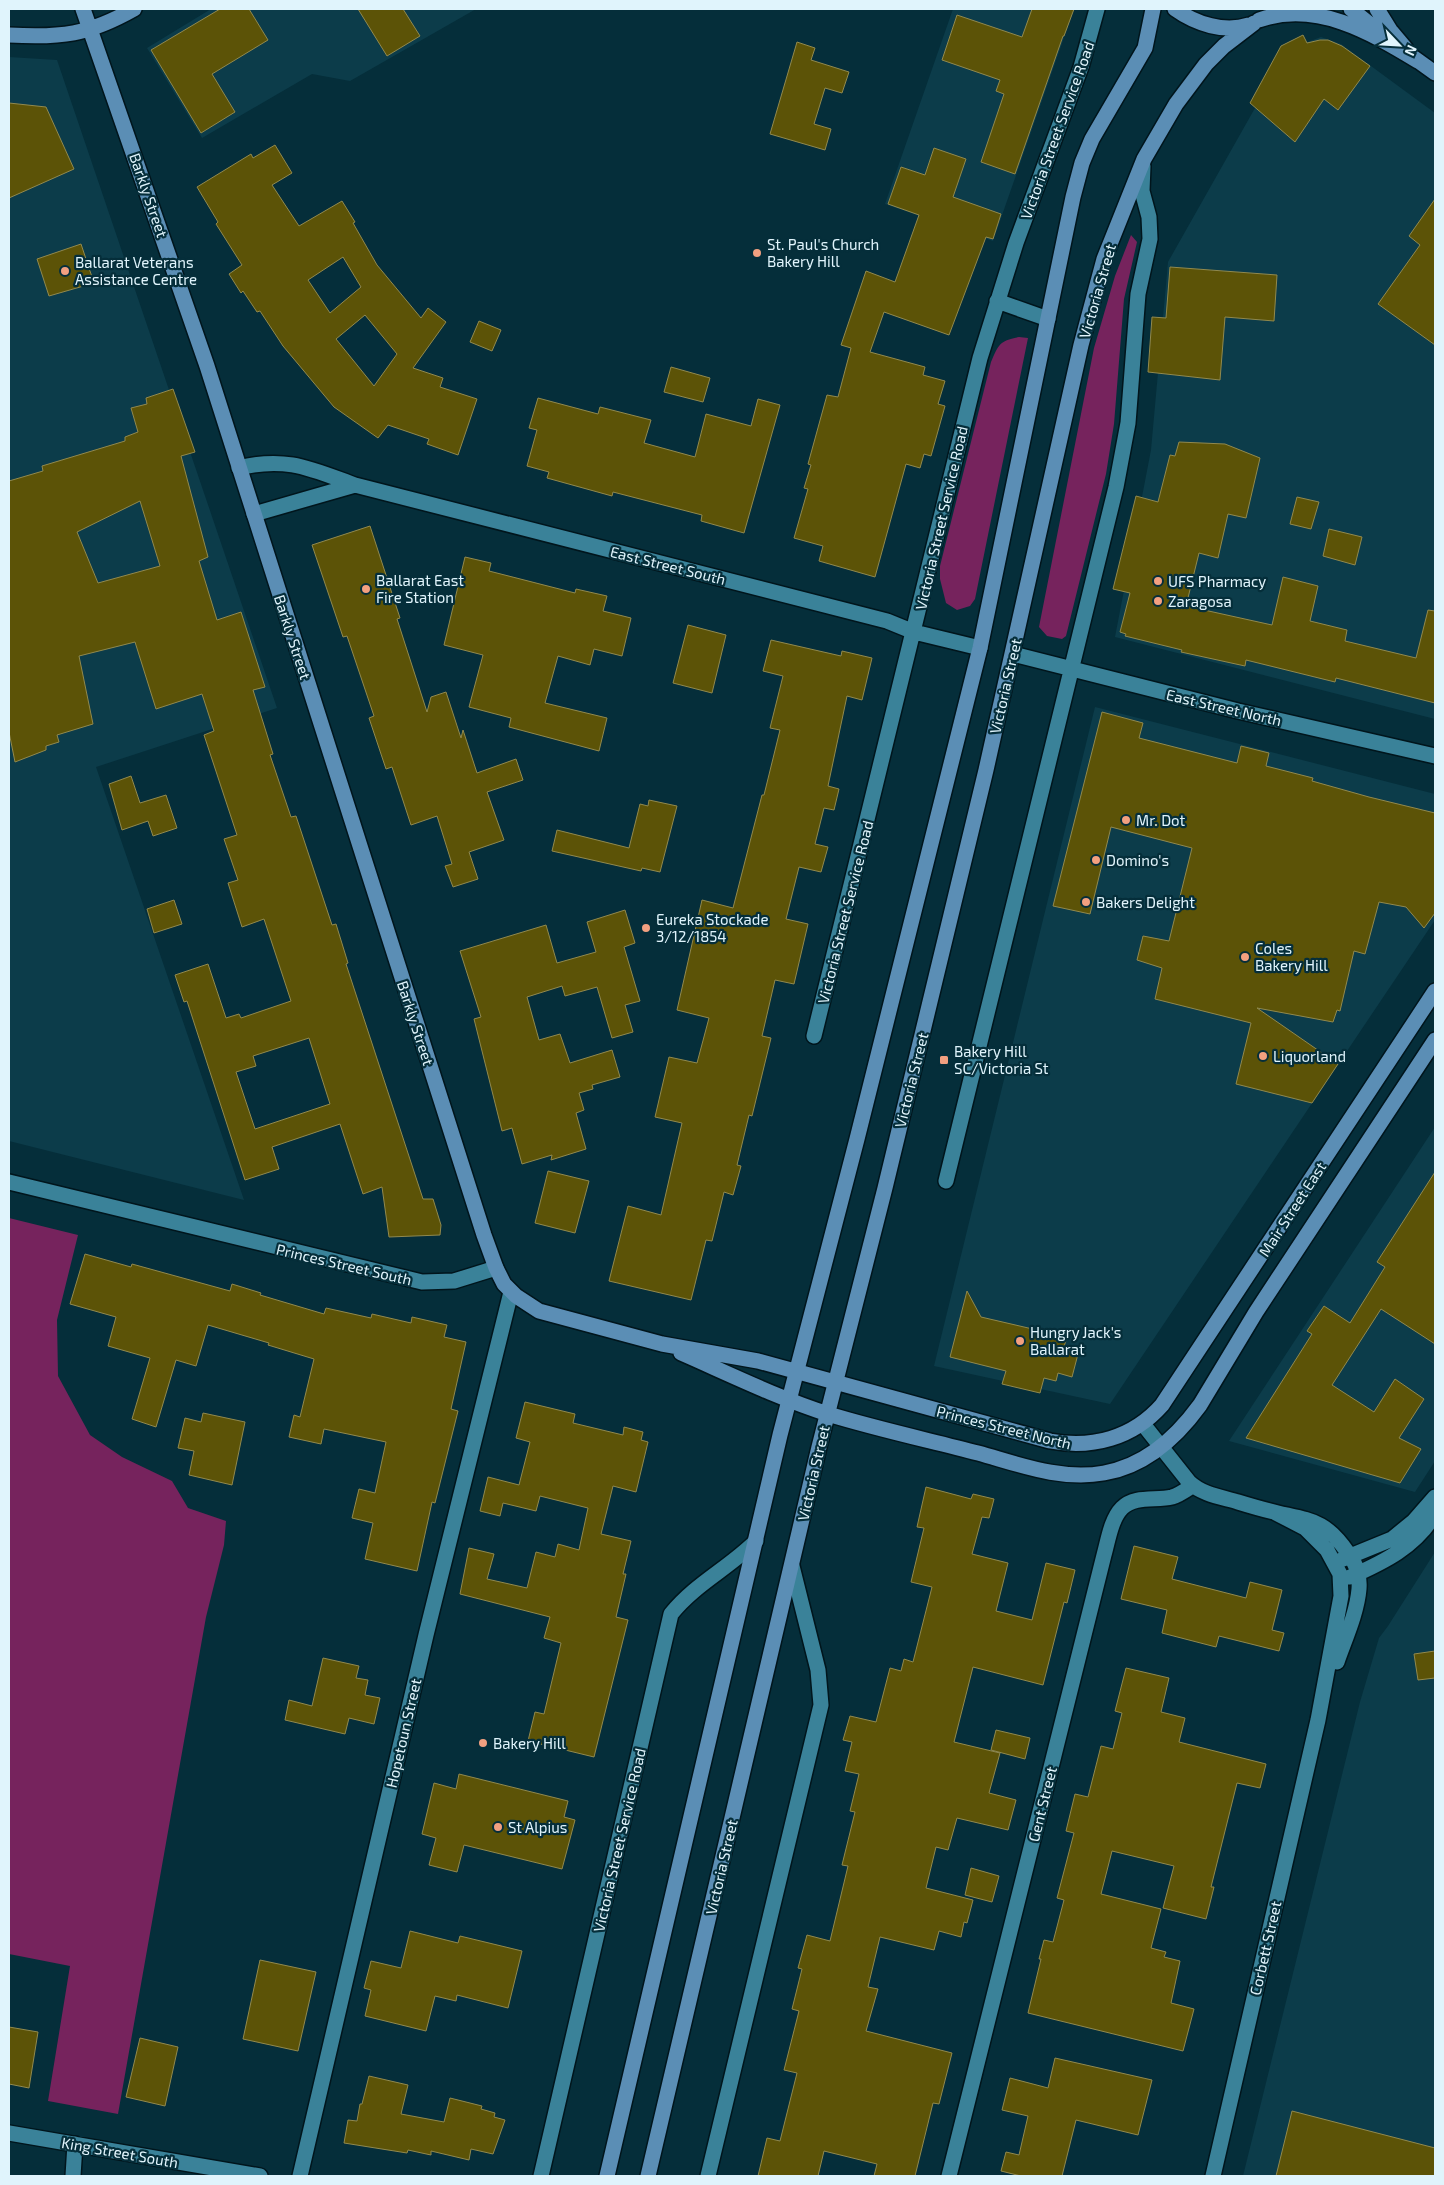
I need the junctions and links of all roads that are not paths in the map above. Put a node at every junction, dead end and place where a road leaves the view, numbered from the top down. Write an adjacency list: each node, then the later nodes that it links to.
1 (83, 9): 10 (main road, Barkly Street)
2 (134, 9): 10 (main road)
3 (1097, 9): 15 (street, Victoria Street Service Road)
4 (1153, 9): 16 (main road)
5 (1175, 9): 9 (main road)
6 (1276, 9): 9 (main road)
7 (1351, 9): 12 (main road)
8 (1377, 9): 12 (main road)
9 (1256, 22): 12 (main road); 14 (main road, Victoria Street)
10 (90, 30): 11 (main road); 17 (main road, Barkly Street)
11 (9, 35)
12 (1418, 61): 13 (main road)
13 (1435, 73)
14 (1144, 160): 22 (main road, Victoria Street); 23 (street)
15 (997, 301): 16 (street); 20 (street, Victoria Street Service Road)
16 (1048, 319): 21 (main road)
17 (239, 468): 18 (street, East Street South); 19 (main road, Barkly Street)
18 (354, 485): 19 (street); 20 (street, East Street South)
19 (254, 514): 30 (main road, Barkly Street)
20 (914, 632): 21 (street, East Street South); 26 (street, Victoria Street Service Road)
21 (980, 648): 33 (main road)
22 (1013, 654): 23 (street, East Street North); 34 (main road, Victoria Street)
23 (1071, 669): 24 (street, East Street North); 28 (street)
24 (1435, 756)
25 (1435, 991): 37 (main road, Mair Street East)
26 (814, 1036)
27 (1435, 1040): 38 (main road, Mair Street East)
28 (946, 1181)
29 (9, 1182): 30 (street, Princes Street South)
30 (496, 1268): 31 (main road)
31 (511, 1292): 32 (main road); 54 (street, Hopetoun Street)
32 (662, 1344): 33 (main road); 35 (main road)
33 (796, 1372): 34 (main road, Princes Street North); 35 (main road)
34 (835, 1383): 36 (main road, Victoria Street); 37 (main road, Princes Street North)
35 (789, 1400): 36 (main road, Princes Street North); 43 (main road)
36 (827, 1413): 38 (main road, Princes Street North); 46 (main road, Victoria Street)
37 (1143, 1424): 38 (street)
38 (1161, 1447): 39 (street)
39 (1192, 1486): 41 (street); 59 (street, Gent Street)
40 (1435, 1497): 44 (street)
41 (1276, 1513): 44 (street); 45 (street)
42 (1435, 1514): 47 (street)
43 (756, 1542): 55 (street, Victoria Street Service Road); 56 (main road)
44 (1351, 1556): 45 (street); 47 (street, Corbett Street)
45 (1335, 1563): 48 (street, Corbett Street)
46 (792, 1566): 57 (main road, Victoria Street); 58 (street)
47 (1358, 1573): 48 (street); 49 (street, Corbett Street)
48 (1341, 1580): 49 (street, Corbett Street)
49 (1318, 1720): 60 (street, Corbett Street)
50 (9, 2132): 51 (street, King Street South)
51 (75, 2144): 52 (street); 53 (street, King Street South)
52 (73, 2176)
53 (260, 2176)
54 (300, 2176)
55 (541, 2176)
56 (607, 2176)
57 (648, 2176)
58 (708, 2176)
59 (949, 2176)
60 (1212, 2176)

